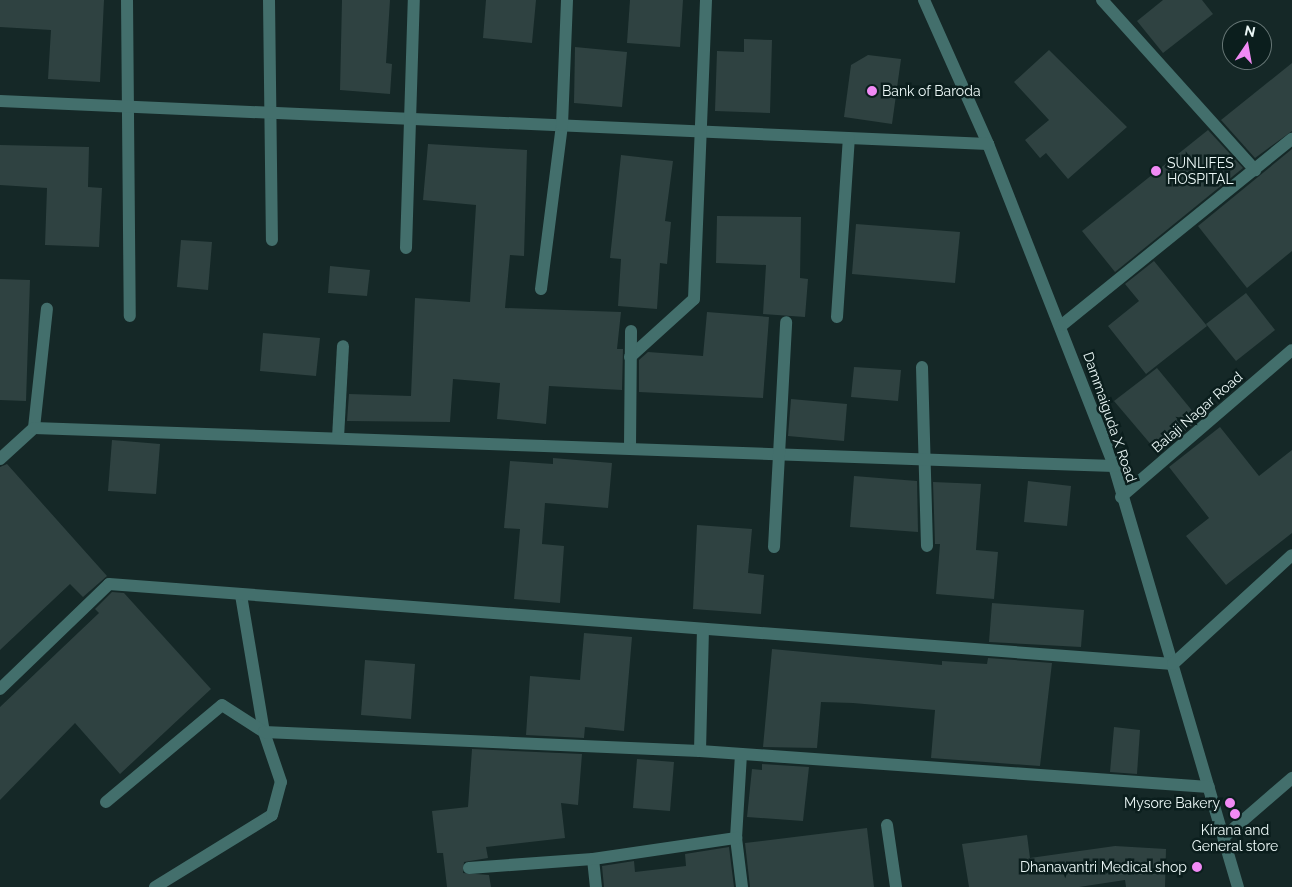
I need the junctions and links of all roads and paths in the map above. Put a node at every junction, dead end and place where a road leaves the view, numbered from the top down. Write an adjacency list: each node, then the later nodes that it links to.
1 (127, 0): 9 (street)
2 (269, 0): 10 (street)
3 (414, 0): 11 (street)
4 (567, 0): 12 (street)
5 (706, 0): 13 (street)
6 (924, 0): 16 (street, Dammaiguda X Road)
7 (1102, 0): 17 (street)
8 (0, 101): 9 (street)
9 (128, 110): 10 (street); 22 (street)
10 (269, 110): 11 (street); 18 (street)
11 (411, 118): 12 (street); 19 (street)
12 (562, 126): 13 (street); 20 (street)
13 (699, 132): 14 (street); 29 (street)
14 (849, 138): 16 (street); 23 (street)
15 (1292, 139): 17 (street)
16 (988, 144): 25 (street, Dammaiguda X Road)
17 (1255, 170): 25 (street)
18 (272, 240)
19 (406, 248)
20 (541, 289)
21 (47, 308): 31 (street)
22 (130, 316)
23 (837, 317)
24 (786, 322): 34 (street)
25 (1062, 324): 37 (street, Dammaiguda X Road)
26 (631, 331): 29 (street)
27 (343, 346): 32 (street)
28 (1292, 350): 38 (street, Balaji Nagar Road)
29 (630, 357): 33 (street)
30 (922, 367): 36 (street)
31 (34, 428): 32 (street); 35 (street)
32 (338, 438): 33 (street)
33 (630, 447): 34 (street)
34 (777, 453): 36 (street); 40 (street)
35 (0, 459)
36 (924, 459): 37 (street); 39 (street)
37 (1114, 466): 38 (street, Dammaiguda X Road)
38 (1122, 497): 44 (street, Dammaiguda X Road)
39 (927, 546)
40 (774, 547)
41 (1292, 556): 44 (street)
42 (241, 595): 43 (street); 45 (street); 46 (street)
43 (703, 631): 44 (street); 47 (street)
44 (1172, 664): 50 (street, Dammaiguda X Road)
45 (0, 689)
46 (264, 732): 47 (street); 51 (street); 57 (street)
47 (700, 751): 48 (street)
48 (742, 754): 50 (street); 54 (street)
49 (1292, 778): 53 (street)
50 (1209, 787): 53 (street, Dammaiguda X Road)
51 (106, 802)
52 (887, 826): 60 (street)
53 (1225, 836): 61 (street, Dammaiguda X Road)
54 (736, 838): 55 (street); 59 (street)
55 (593, 858): 56 (street); 58 (street)
56 (469, 868)
57 (155, 887)
58 (596, 887)
59 (742, 887)
60 (896, 887)
61 (1238, 887)

